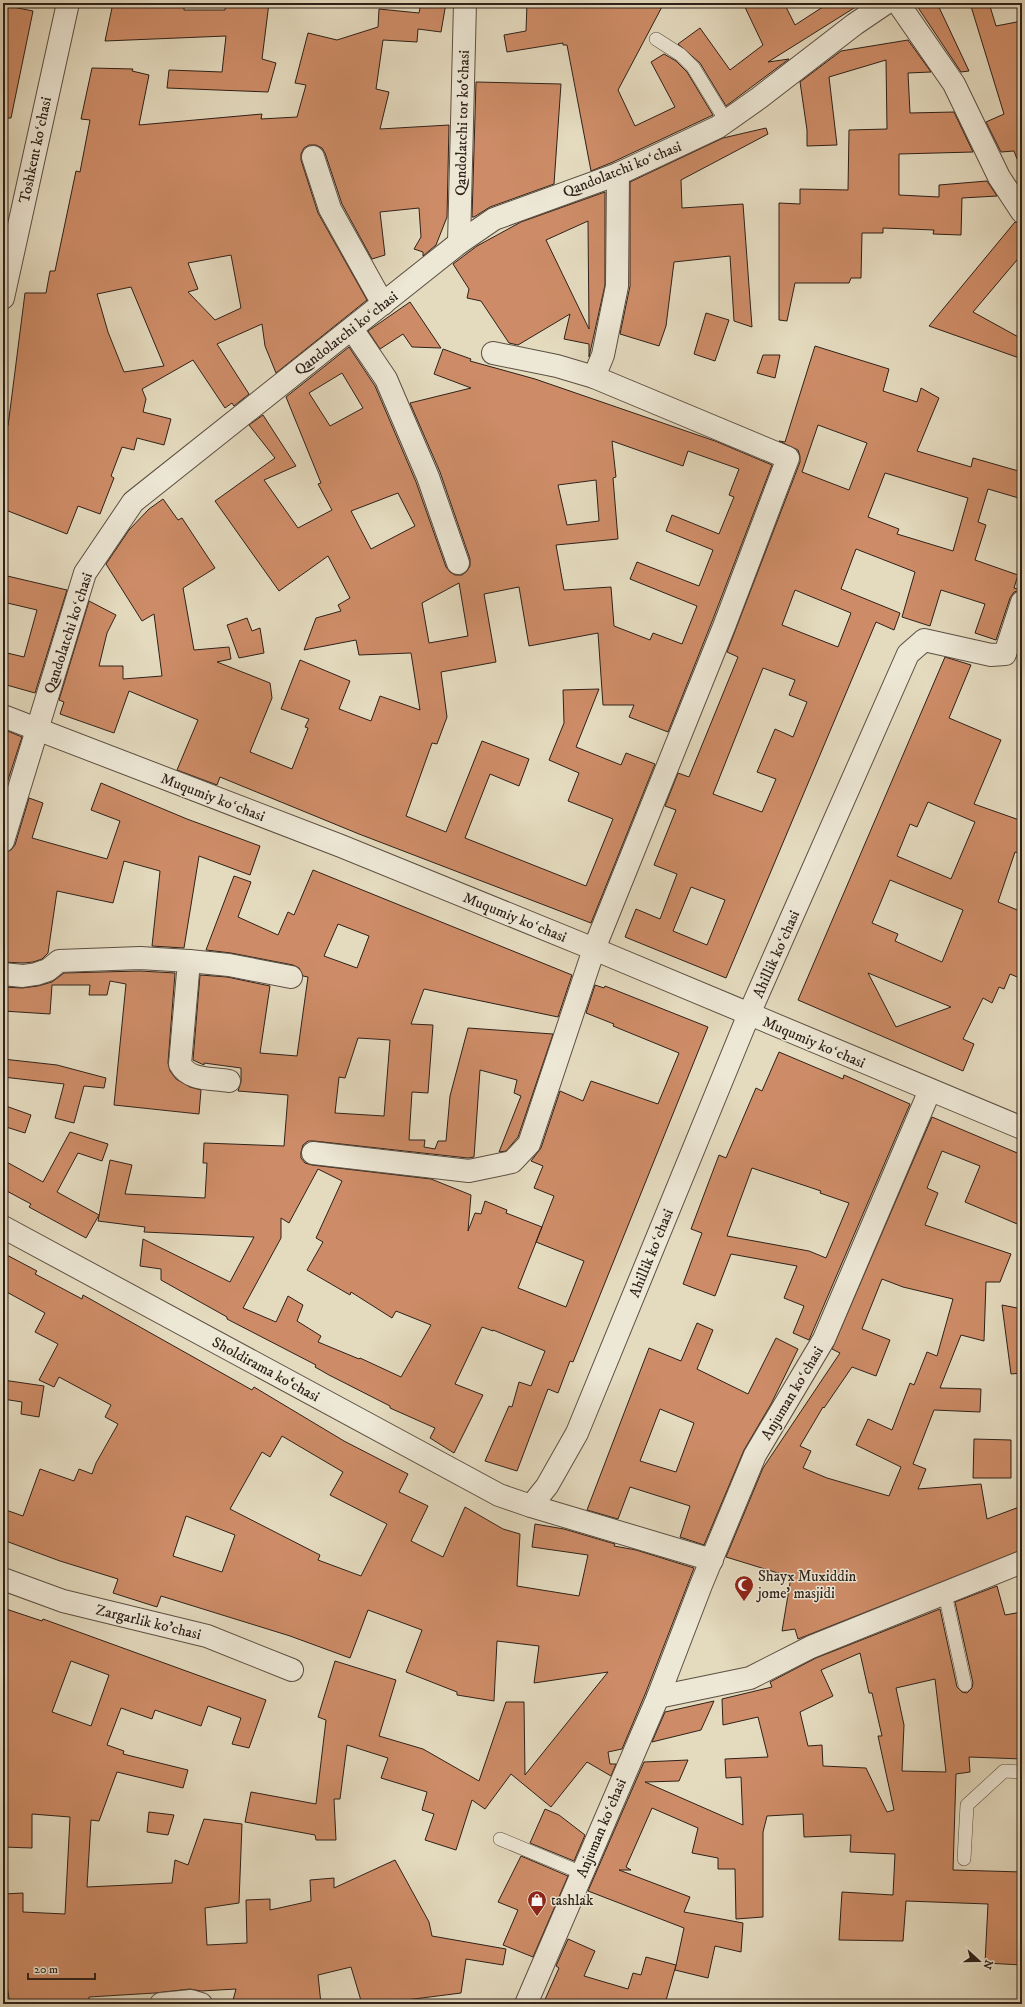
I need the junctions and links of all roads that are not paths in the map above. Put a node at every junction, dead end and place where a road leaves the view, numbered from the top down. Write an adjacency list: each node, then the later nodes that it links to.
1 (68, 3): 11 (street, Toshkent koʻchasi)
2 (465, 3): 10 (street, Qandolatchi tor ko‘chasi)
3 (886, 3): 6 (street, Qandolatchi koʻchasi)
4 (898, 3): 9 (street)
5 (656, 39): 6 (lane)
6 (726, 121): 8 (street, Qandolatchi koʻchasi)
7 (313, 157): 12 (street)
8 (618, 174): 10 (street, Qandolatchi koʻchasi); 15 (street)
9 (1022, 212)
10 (459, 243): 12 (street, Qandolatchi koʻchasi)
11 (3, 298)
12 (383, 304): 13 (street, Qandolatchi koʻchasi)
13 (352, 328): 16 (street); 19 (street, Qandolatchi koʻchasi)
14 (493, 353): 15 (street)
15 (594, 378): 21 (street)
16 (458, 563)
17 (1022, 602): 25 (street, Ahillik koʻchasi)
18 (3, 716): 19 (street, Muqumiy koʻchasi)
19 (38, 730): 20 (street, Qandolatchi koʻchasi); 21 (street, Muqumiy koʻchasi)
20 (3, 841)
21 (594, 949): 25 (street, Muqumiy koʻchasi); 29 (street)
22 (189, 961): 23 (street); 24 (street); 26 (street)
23 (3, 974)
24 (291, 977)
25 (749, 1014): 27 (street, Muqumiy koʻchasi); 31 (street, Ahillik koʻchasi)
26 (229, 1081)
27 (930, 1090): 28 (street, Muqumiy koʻchasi); 32 (street, Anjuman koʻchasi)
28 (1022, 1128)
29 (313, 1153)
30 (3, 1227): 31 (street, Sholdirama ko‘chasi)
31 (531, 1506): 32 (street, Sholdirama ko‘chasi)
32 (712, 1560): 38 (street, Anjuman koʻchasi)
33 (1022, 1562): 35 (street)
34 (3, 1579): 36 (street, Zargarlik ko'chasi)
35 (945, 1594): 37 (lane); 38 (street)
36 (292, 1670)
37 (965, 1685)
38 (658, 1697): 42 (street, Anjuman koʻchasi)
39 (1022, 1772): 41 (lane)
40 (500, 1839): 42 (lane)
41 (964, 1859)
42 (582, 1873): 45 (street, Anjuman koʻchasi)
43 (161, 2004): 44 (street)
44 (201, 2004)
45 (526, 2004)

